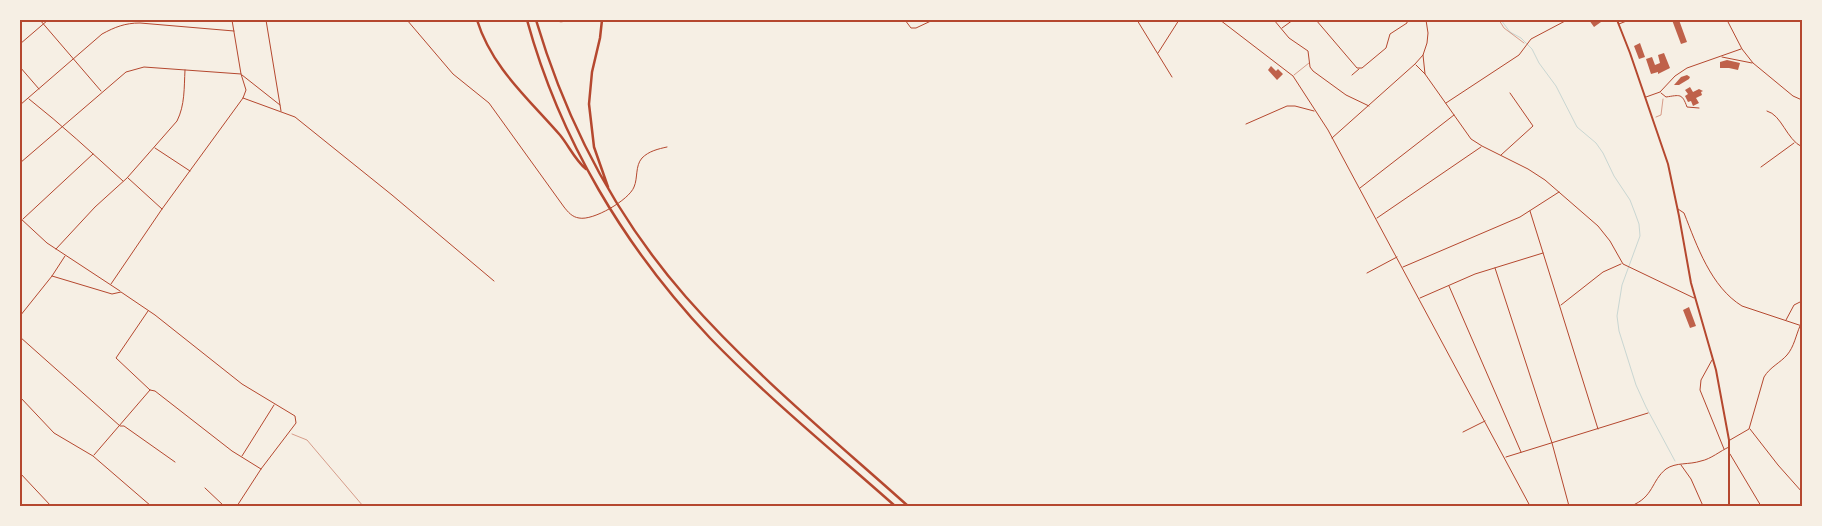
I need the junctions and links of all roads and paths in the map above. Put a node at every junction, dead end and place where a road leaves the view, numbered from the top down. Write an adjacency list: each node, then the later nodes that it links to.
1 (40, 20): 27 (street)
2 (48, 20): 27 (street)
3 (232, 20): 30 (street)
4 (266, 20): 59 (street)
5 (407, 20): 74 (street)
6 (477, 20): 81 (highway)
7 (527, 20): 81 (highway)
8 (536, 20): 85 (highway)
9 (554, 20): 10 (highway)
10 (570, 20)
11 (602, 20): 85 (highway)
12 (905, 20): 13 (street)
13 (933, 20)
14 (1137, 20): 34 (street)
15 (1179, 20): 34 (street)
16 (1220, 20): 47 (street)
17 (1274, 20): 29 (street)
18 (1293, 20): 29 (street)
19 (1316, 20): 43 (street)
20 (1407, 20): 43 (street)
21 (1426, 20): 35 (street)
22 (1499, 20): 32 (path)
23 (1567, 20): 32 (street)
24 (1617, 20): 28 (street)
25 (1629, 20): 28 (street)
26 (1727, 20): 33 (street)
27 (43, 24): 31 (street); 37 (street)
28 (1618, 24): 56 (street)
29 (1282, 29): 38 (street)
30 (234, 31): 37 (street); 44 (street)
31 (20, 44)
32 (1525, 44): 58 (street)
33 (1742, 49): 36 (street); 39 (street)
34 (1157, 54): 48 (street)
35 (1423, 55): 40 (street); 45 (street)
36 (1721, 57): 39 (street); 51 (street)
37 (73, 59): 49 (street); 50 (street)
38 (1308, 63): 47 (lane); 61 (street)
39 (1753, 63): 57 (street)
40 (1415, 64): 45 (street); 61 (street)
41 (20, 68): 49 (street)
42 (186, 69): 44 (street); 50 (street); 75 (street)
43 (1359, 69): 46 (street)
44 (241, 74): 55 (street); 59 (street)
45 (1425, 74): 58 (street)
46 (1352, 75)
47 (1293, 76): 64 (street)
48 (1172, 77)
49 (39, 89): 54 (street)
50 (102, 92): 69 (street)
51 (1660, 92): 53 (street); 56 (street)
52 (1510, 93): 77 (street)
53 (1663, 95): 62 (street); 67 (path)
54 (28, 98): 60 (street); 69 (street)
55 (243, 98): 65 (street); 80 (street)
56 (1646, 98): 67 (street)
57 (1802, 100)
58 (1445, 103): 66 (street)
59 (280, 105): 65 (street)
60 (20, 106)
61 (1369, 106): 70 (street)
62 (1698, 108)
63 (1767, 110): 71 (street)
64 (1315, 111): 68 (street); 70 (street)
65 (281, 112): 102 (street)
66 (1454, 115): 72 (street); 84 (street)
67 (1652, 118): 88 (street)
68 (1246, 124)
69 (63, 126): 76 (street); 78 (street)
70 (1332, 138): 84 (street)
71 (1794, 142): 73 (street); 79 (street)
72 (1482, 146): 77 (street); 91 (street)
73 (1802, 146)
74 (667, 147)
75 (154, 148): 80 (street); 82 (street)
76 (93, 154): 83 (street); 92 (street)
77 (1501, 155): 86 (street)
78 (20, 163)
79 (1761, 167)
80 (190, 172): 87 (street)
81 (588, 172): 147 (highway)
82 (127, 178): 83 (street); 87 (street)
83 (123, 181): 93 (street)
84 (1360, 188): 91 (street)
85 (609, 190): 148 (highway)
86 (1559, 192): 89 (street); 97 (street)
87 (162, 210): 103 (street)
88 (1679, 210): 107 (street); 112 (street)
89 (1530, 211): 94 (street); 98 (street)
90 (20, 218): 92 (street)
91 (1376, 218): 96 (street)
92 (22, 220): 93 (street)
93 (56, 250): 95 (street)
94 (1543, 253): 99 (street); 109 (street)
95 (65, 255): 101 (street); 103 (street)
96 (1397, 257): 98 (street); 100 (street)
97 (1623, 264): 107 (street); 109 (street)
98 (1402, 267): 106 (street)
99 (1495, 268): 104 (street); 127 (street)
100 (1367, 273)
101 (52, 276): 105 (street); 111 (street)
102 (494, 281)
103 (111, 284): 105 (street)
104 (1449, 286): 106 (street); 130 (street)
105 (121, 292): 110 (street)
106 (1419, 298): 120 (street)
107 (1696, 298): 115 (street)
108 (1802, 301): 112 (street)
109 (1561, 306): 122 (street)
110 (148, 311): 116 (street); 118 (street)
111 (20, 316)
112 (1786, 321): 113 (street)
113 (1801, 326): 123 (street)
114 (20, 337): 121 (street)
115 (1713, 358): 126 (street); 129 (street)
116 (150, 390): 121 (street); 133 (street)
117 (20, 397): 132 (street)
118 (275, 404): 124 (street); 133 (street)
119 (1648, 413): 122 (street)
120 (1486, 421): 125 (street); 134 (street)
121 (120, 426): 132 (street); 135 (street)
122 (1598, 428): 127 (street)
123 (1749, 429): 126 (street); 140 (street)
124 (288, 432): 137 (street); 146 (path)
125 (1463, 432)
126 (1729, 440): 128 (street)
127 (1552, 443): 130 (street); 150 (street)
128 (1730, 446): 129 (street); 131 (street)
129 (1724, 449): 136 (street)
130 (1520, 452): 134 (street)
131 (1730, 454): 153 (street); 154 (street)
132 (93, 456): 143 (street)
133 (241, 457): 137 (street)
134 (1505, 457): 149 (street)
135 (175, 462)
136 (1680, 464): 141 (street); 152 (street)
137 (261, 469): 145 (street)
138 (20, 473): 142 (street)
139 (205, 488): 144 (street)
140 (1802, 492)
141 (1638, 505): 151 (street)
142 (51, 506)
143 (151, 506)
144 (224, 506)
145 (237, 506)
146 (363, 506)
147 (895, 506)
148 (908, 506)
149 (1530, 506)
150 (1569, 506)
151 (1632, 506)
152 (1703, 506)
153 (1730, 506)
154 (1760, 506)

